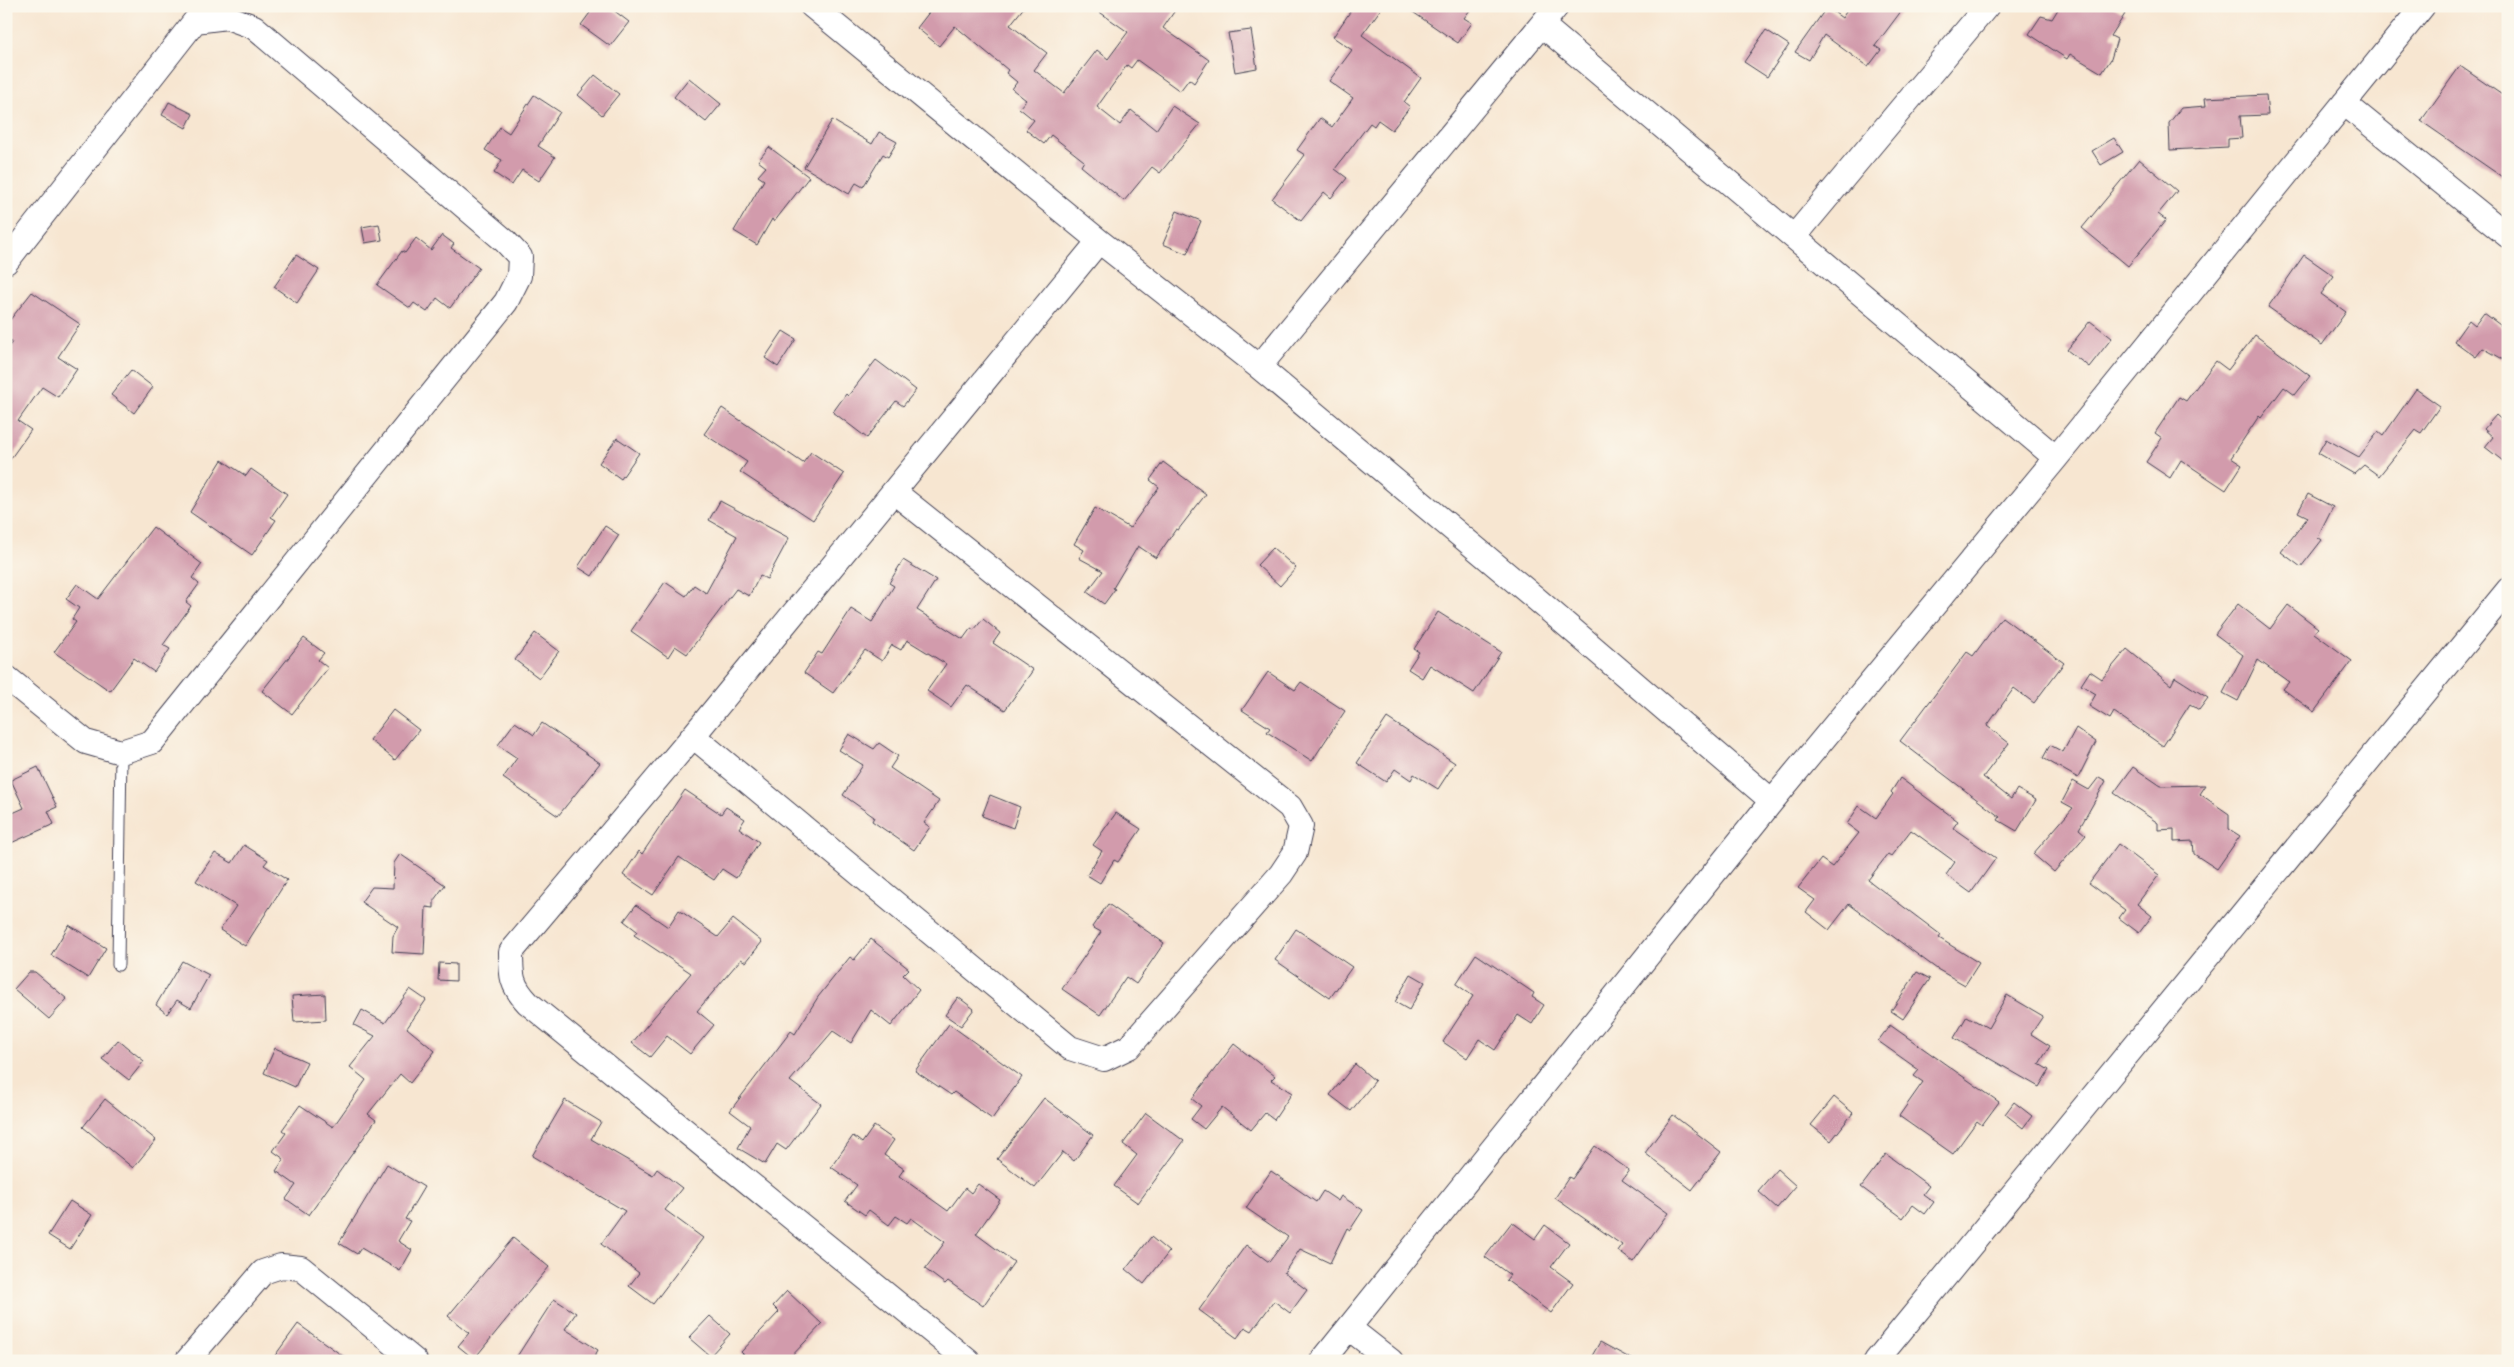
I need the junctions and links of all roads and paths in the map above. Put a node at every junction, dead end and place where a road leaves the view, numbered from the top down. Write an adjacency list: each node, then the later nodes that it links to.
1 (812, 6): 9 (street)
2 (1557, 6): 5 (street)
3 (1987, 6): 8 (street)
4 (2423, 6): 6 (street)
5 (1542, 25): 8 (street); 11 (street)
6 (2344, 104): 7 (street); 12 (street)
7 (2508, 236)
8 (1794, 237): 12 (street)
9 (1099, 241): 11 (street); 13 (street)
10 (6, 262): 17 (street)
11 (1259, 367): 18 (street)
12 (2056, 458): 18 (street)
13 (894, 492): 16 (street); 16 (street)
14 (2508, 590): 26 (street)
15 (6, 677): 17 (street)
16 (694, 736): 23 (street)
17 (121, 752): 19 (lane)
18 (1772, 801): 20 (street)
19 (118, 965)
20 (1349, 1328): 24 (street); 25 (street)
21 (187, 1361): 22 (street)
22 (415, 1361)
23 (968, 1361)
24 (1322, 1361)
25 (1391, 1361)
26 (1876, 1361)

